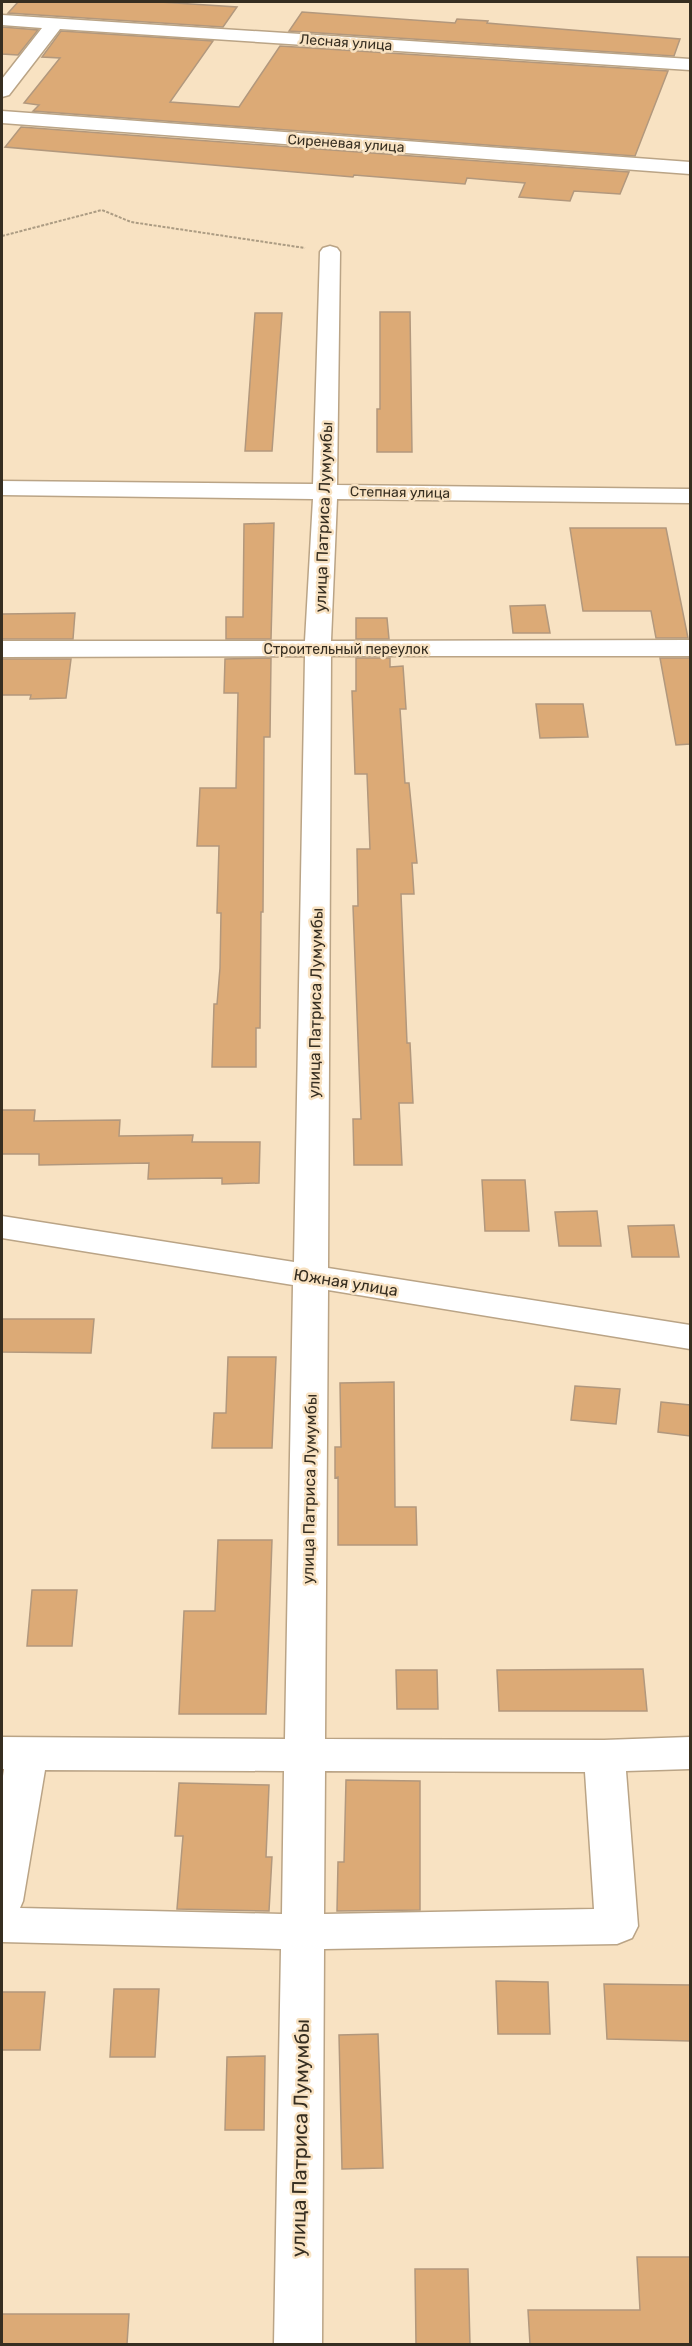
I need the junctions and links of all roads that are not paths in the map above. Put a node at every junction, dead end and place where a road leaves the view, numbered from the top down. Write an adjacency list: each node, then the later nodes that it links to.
1 (2, 20): 2 (street, Лесная улица)
2 (55, 23): 3 (street, Лесная улица); 4 (street)
3 (690, 65)
4 (2, 92)
5 (2, 117): 6 (street, Сиреневая улица)
6 (690, 168)
7 (330, 252): 9 (street, улица Патриса Лумумбы)
8 (2, 488): 9 (street, Степная улица)
9 (325, 491): 10 (street, Степная улица); 13 (street, улица Патриса Лумумбы)
10 (690, 496)
11 (2, 648): 13 (street, Строительный переулок)
12 (690, 648): 13 (street, Строительный переулок)
13 (318, 649): 15 (street, улица Патриса Лумумбы)
14 (2, 1227): 15 (street, Южная улица)
15 (312, 1276): 16 (street, Южная улица); 19 (street, улица Патриса Лумумбы)
16 (690, 1336)
17 (690, 1753): 20 (street)
18 (14, 1754): 19 (street); 21 (street)
19 (306, 1755): 20 (street); 23 (street, улица Патриса Лумумбы)
20 (604, 1756): 23 (street)
21 (2, 1901)
22 (2, 1925): 23 (street)
23 (303, 1932): 24 (street, улица Патриса Лумумбы)
24 (298, 2344)

